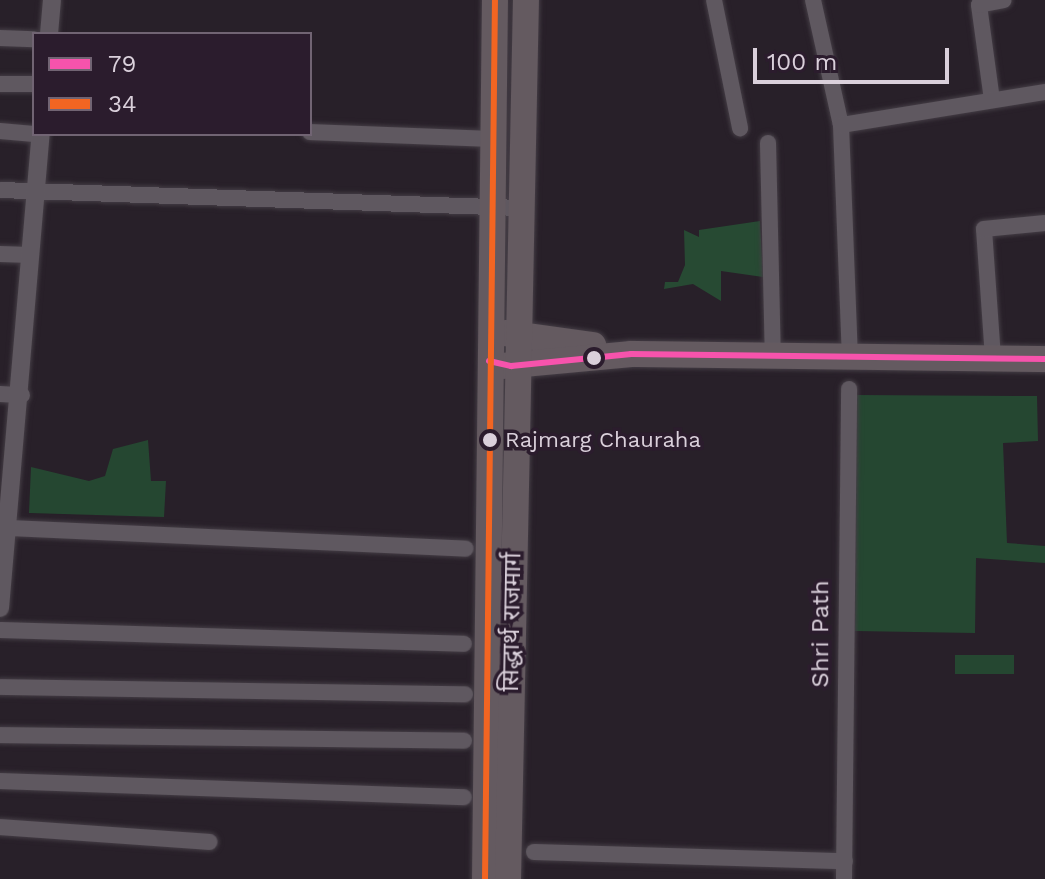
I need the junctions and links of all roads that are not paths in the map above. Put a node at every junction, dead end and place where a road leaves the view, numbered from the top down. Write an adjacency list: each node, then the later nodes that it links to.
1 (52, 0): 8 (street)
2 (495, 0): 21 (highway, सिद्धार्थ राजमार्ग)
3 (526, 0): 26 (highway, सिद्धार्थ राजमार्ग)
4 (714, 0): 16 (street)
5 (813, 0): 15 (street)
6 (1004, 0): 7 (street)
7 (979, 2): 14 (street)
8 (49, 32)
9 (0, 38): 10 (street)
10 (32, 39)
11 (0, 84): 12 (street)
12 (32, 84)
13 (1045, 92): 14 (street)
14 (992, 100): 15 (street)
15 (841, 125): 34 (street)
16 (740, 128)
17 (0, 131): 19 (street)
18 (312, 132): 21 (street)
19 (32, 134)
20 (41, 136): 24 (street)
21 (491, 139): 25 (highway, सिद्धार्थ राजमार्ग)
22 (768, 143): 33 (street)
23 (0, 190): 24 (street)
24 (37, 192): 25 (street); 29 (street)
25 (491, 207): 26 (street); 31 (highway, सिद्धार्थ राजमार्ग)
26 (521, 208): 30 (highway, सिद्धार्थ राजमार्ग)
27 (1045, 223): 35 (street)
28 (0, 254): 29 (street)
29 (30, 255): 40 (street)
30 (519, 335): 31 (highway); 32 (highway); 37 (highway, सिद्धार्थ राजमार्ग)
31 (489, 349): 37 (highway); 58 (highway, सिद्धार्थ राजमार्ग)
32 (631, 354): 33 (highway); 37 (highway)
33 (773, 356): 34 (highway)
34 (850, 356): 35 (highway)
35 (993, 358): 36 (highway)
36 (1045, 359)
37 (518, 364): 59 (highway, सिद्धार्थ राजमार्ग)
38 (849, 389): 57 (street, Shri Path)
39 (0, 394): 40 (street)
40 (22, 395): 41 (street)
41 (9, 450): 42 (street)
42 (12, 528): 43 (street); 44 (street)
43 (5, 548): 45 (street)
44 (466, 549)
45 (0, 608)
46 (0, 630): 47 (street)
47 (464, 644)
48 (0, 687): 49 (street)
49 (465, 694)
50 (0, 735): 51 (street)
51 (464, 741)
52 (0, 781): 53 (street)
53 (464, 797)
54 (0, 827): 55 (street)
55 (209, 842)
56 (534, 852): 57 (street)
57 (845, 861): 60 (street, Shri Path)
58 (485, 879)
59 (508, 879)
60 (844, 879)

